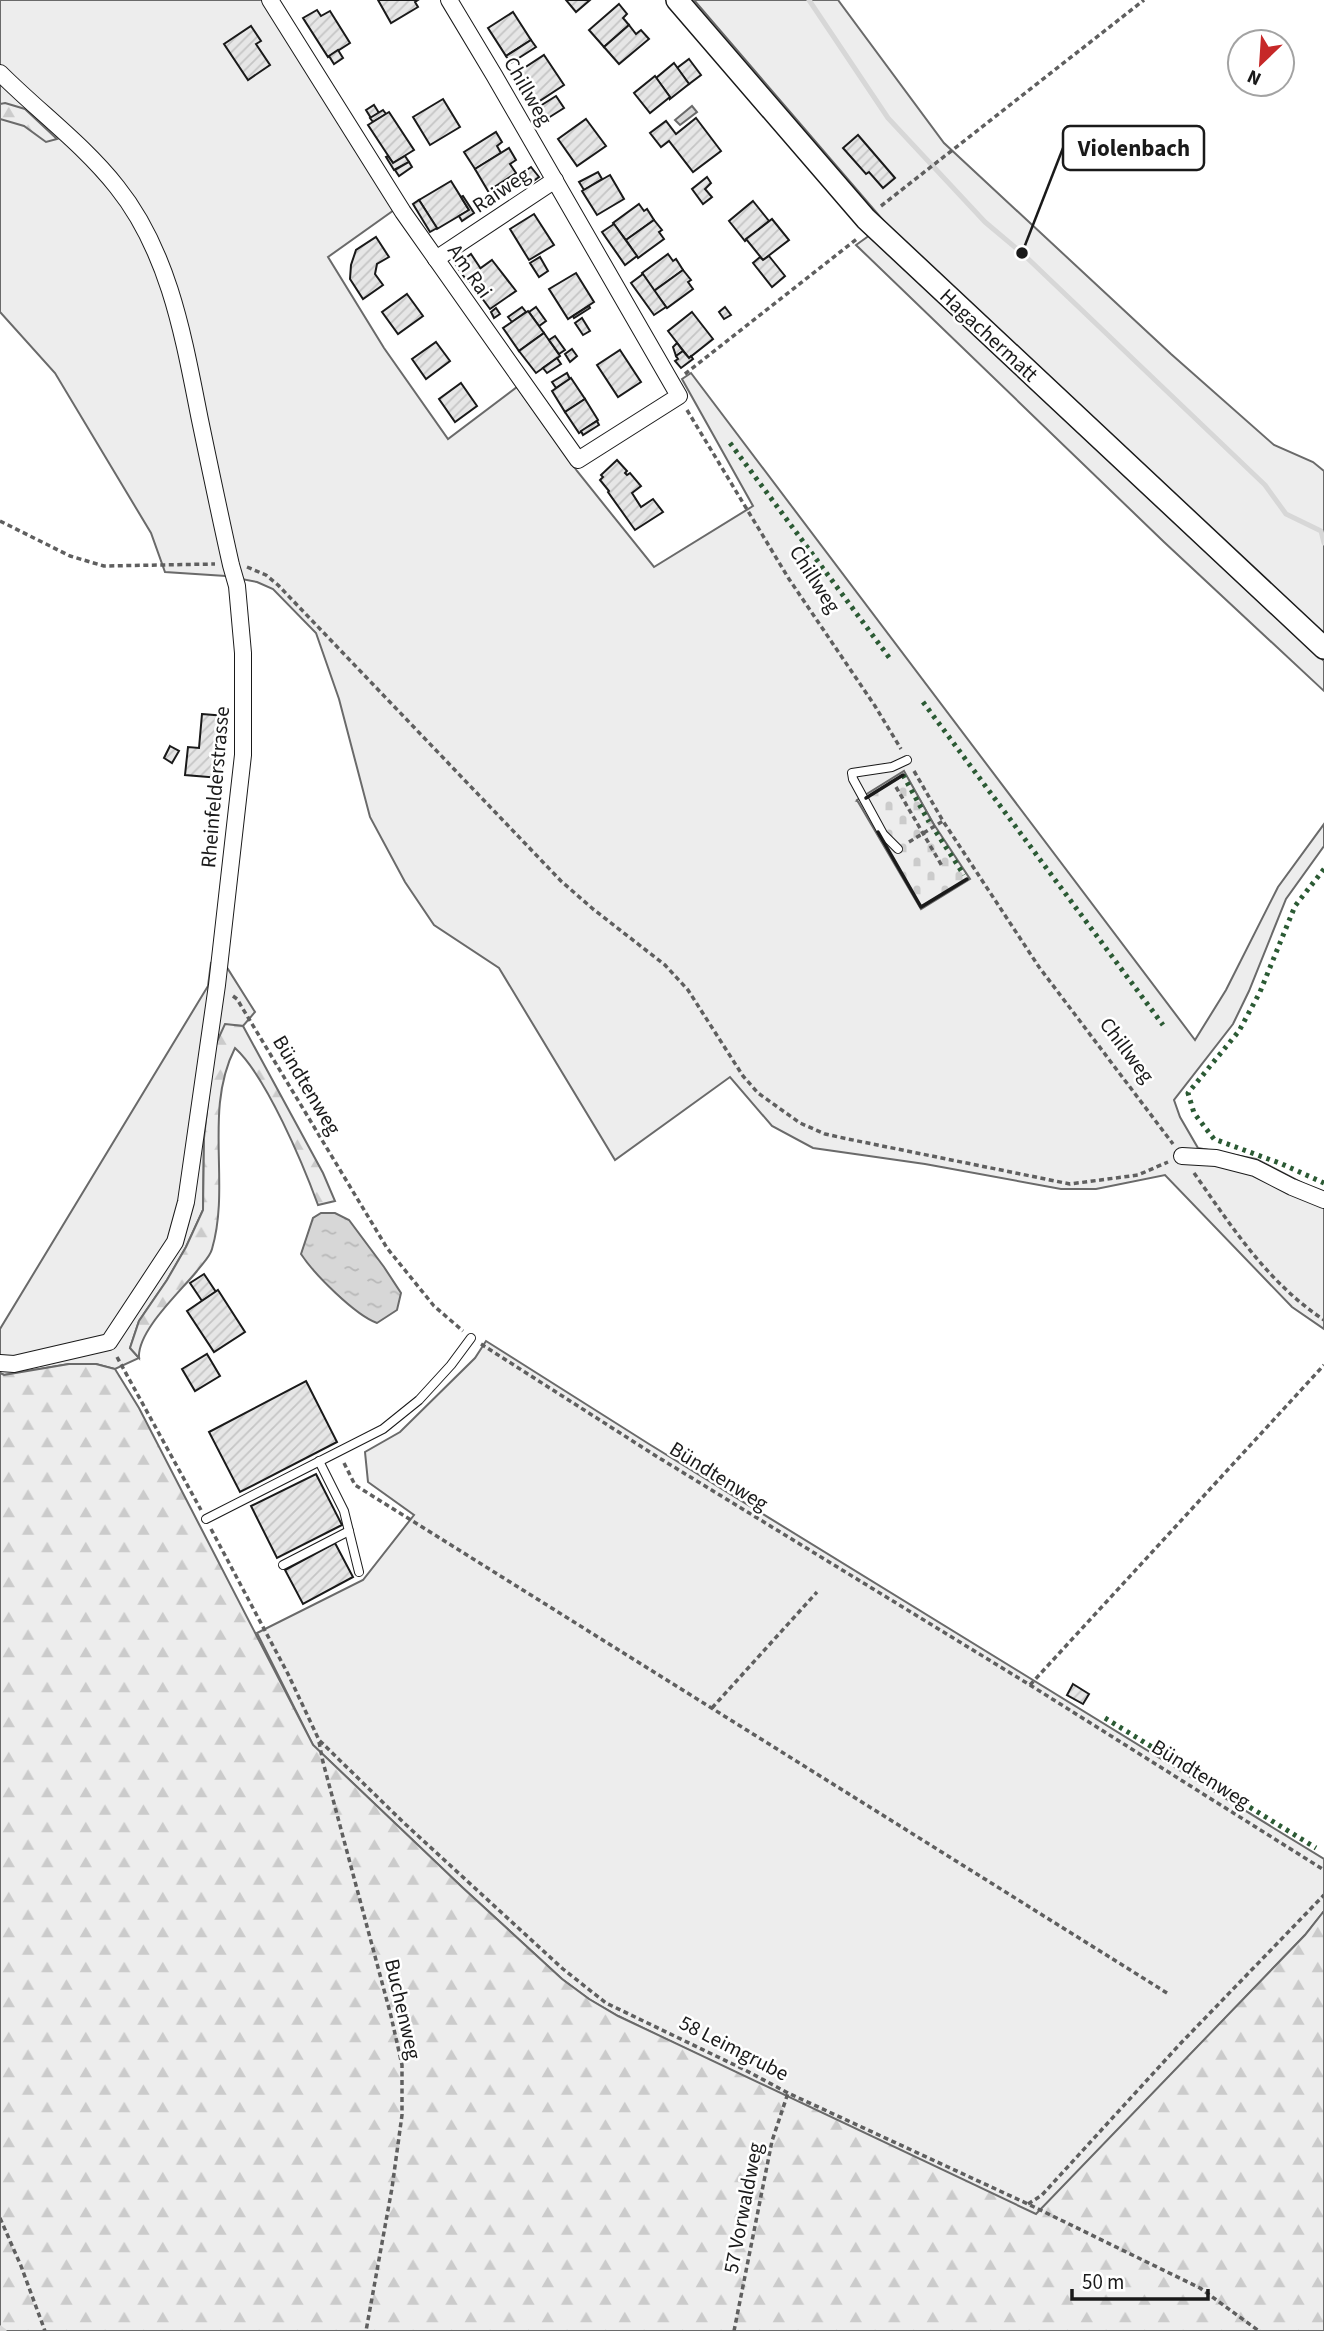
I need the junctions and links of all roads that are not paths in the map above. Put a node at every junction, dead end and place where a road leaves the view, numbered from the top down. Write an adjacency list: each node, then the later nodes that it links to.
1 (270, 0): 6 (street, Am Rai)
2 (449, 0): 5 (street, Chillweg)
3 (677, 0): 8 (street, Hagachermatt)
4 (0, 73): 14 (street, Rheinfelderstrasse)
5 (555, 180): 6 (street, Raiweg); 7 (street, Chillweg)
6 (436, 259): 7 (street, Am Rai)
7 (675, 389)
8 (1324, 648)
9 (907, 760): 10 (lane)
10 (898, 849)
11 (1182, 1156): 12 (street)
12 (1324, 1200)
13 (471, 1338): 15 (lane)
14 (0, 1363)
15 (319, 1461): 16 (lane); 17 (lane)
16 (206, 1519)
17 (349, 1531): 18 (lane); 19 (lane)
18 (283, 1565)
19 (359, 1572)

